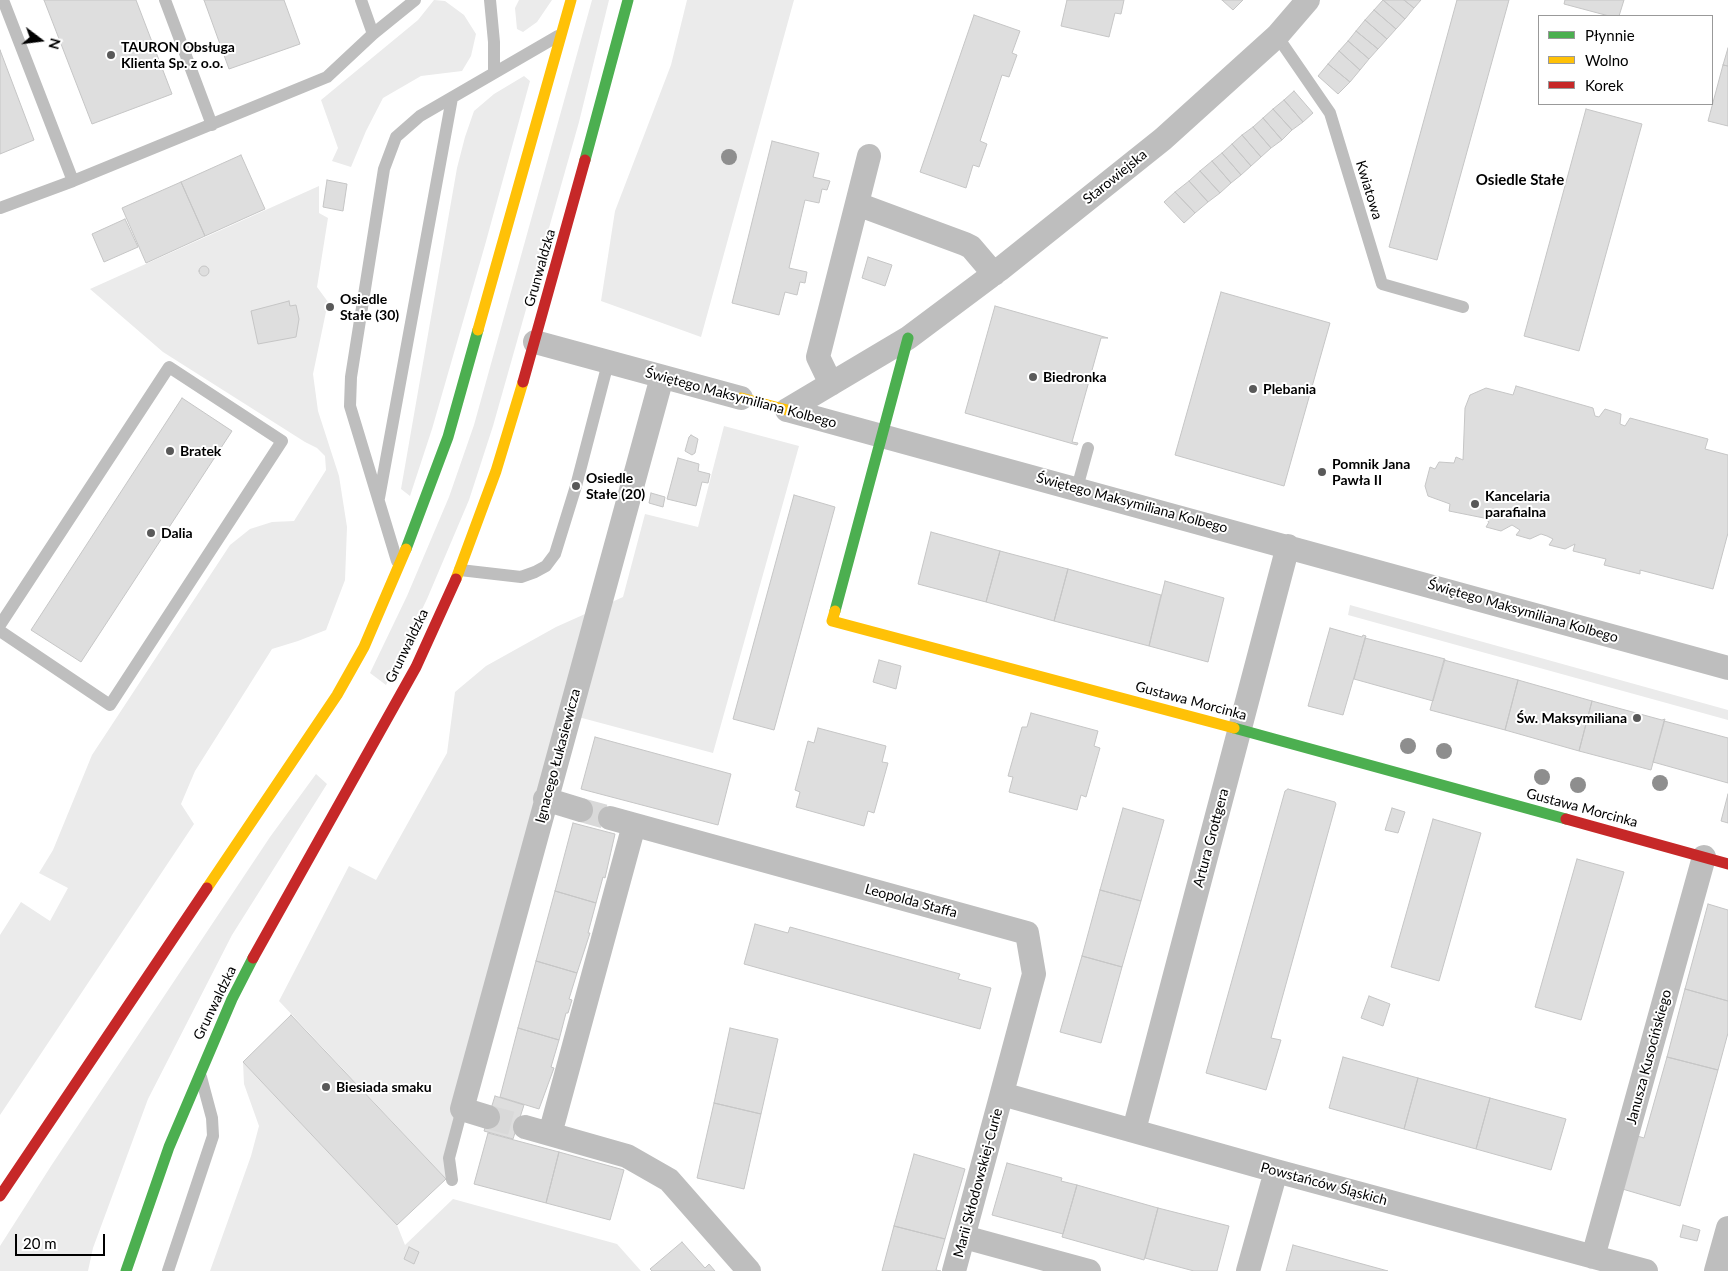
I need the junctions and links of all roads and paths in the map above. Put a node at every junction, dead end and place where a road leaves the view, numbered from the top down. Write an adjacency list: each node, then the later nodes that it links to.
1 (3, 0): 16 (lane)
2 (165, 0): 14 (lane)
3 (361, 0): 10 (lane)
4 (416, 0): 10 (lane)
5 (490, 0): 12 (lane)
6 (571, 0): 9 (main road)
7 (628, 0): 22 (main road, Grunwaldzka)
8 (1308, 0): 11 (street, Starowiejska)
9 (562, 33): 12 (lane); 33 (main road)
10 (373, 34): 14 (lane)
11 (1277, 36): 19 (street, Starowiejska); 20 (lane, Kwiatowa)
12 (494, 72): 13 (lane)
13 (452, 98): 31 (lane); 31 (lane)
14 (212, 125): 16 (lane)
15 (869, 156): 17 (street)
16 (73, 181): 18 (lane)
17 (857, 204): 19 (street); 25 (street)
18 (0, 208)
19 (994, 274): 21 (street, Starowiejska)
20 (1463, 307)
21 (908, 338): 25 (street, Starowiejska); 28 (main road)
22 (535, 342): 23 (street, Świętego Maksymiliana Kolbego); 34 (main road, Grunwaldzka)
23 (608, 363): 24 (street, Świętego Maksymiliana Kolbego); 34 (lane)
24 (662, 377): 26 (street, Świętego Maksymiliana Kolbego); 39 (street, Ignacego Łukasiewicza)
25 (831, 384): 27 (street, Starowiejska)
26 (741, 398): 27 (main road, Świętego Maksymiliana Kolbego)
27 (787, 410): 28 (street, Świętego Maksymiliana Kolbego)
28 (883, 435): 30 (street, Świętego Maksymiliana Kolbego); 38 (main road, Gustawa Morcinka)
29 (1088, 448): 30 (lane)
30 (1077, 488): 32 (street, Świętego Maksymiliana Kolbego)
31 (378, 500): 33 (lane)
32 (1288, 546): 37 (street, Świętego Maksymiliana Kolbego); 38 (street, Artura Grottgera)
33 (400, 568): 54 (main road)
34 (460, 570): 45 (main road, Grunwaldzka)
35 (0, 626): 36 (lane)
36 (0, 631)
37 (1728, 668)
38 (1240, 730): 43 (main road, Gustawa Morcinka); 50 (street, Artura Grottgera)
39 (545, 799): 40 (street); 47 (street, Ignacego Łukasiewicza)
40 (581, 810)
41 (610, 818): 42 (street)
42 (634, 825): 46 (street, Leopolda Staffa); 51 (street)
43 (1704, 857): 44 (main road, Gustawa Morcinka); 57 (street, Janusza Kusocińskiego)
44 (1728, 864)
45 (200, 1071): 58 (main road, Grunwaldzka); 59 (lane)
46 (1002, 1094): 50 (street, Powstańców Śląskich); 56 (street, Marii Skłodowskiej-Curie)
47 (462, 1109): 48 (street); 53 (lane)
48 (488, 1117)
49 (525, 1127): 51 (street)
50 (1134, 1130): 52 (street, Powstańców Śląskich)
51 (550, 1134): 60 (street)
52 (1276, 1171): 57 (street, Powstańców Śląskich); 63 (street)
53 (452, 1180)
54 (0, 1196)
55 (1728, 1228): 65 (street)
56 (964, 1236): 61 (street, Marii Skłodowskiej-Curie); 62 (street)
57 (1593, 1257): 64 (street, Powstańców Śląskich)
58 (126, 1271)
59 (168, 1271)
60 (749, 1271)
61 (954, 1271)
62 (1088, 1271)
63 (1248, 1271)
64 (1646, 1271)
65 (1716, 1271)

